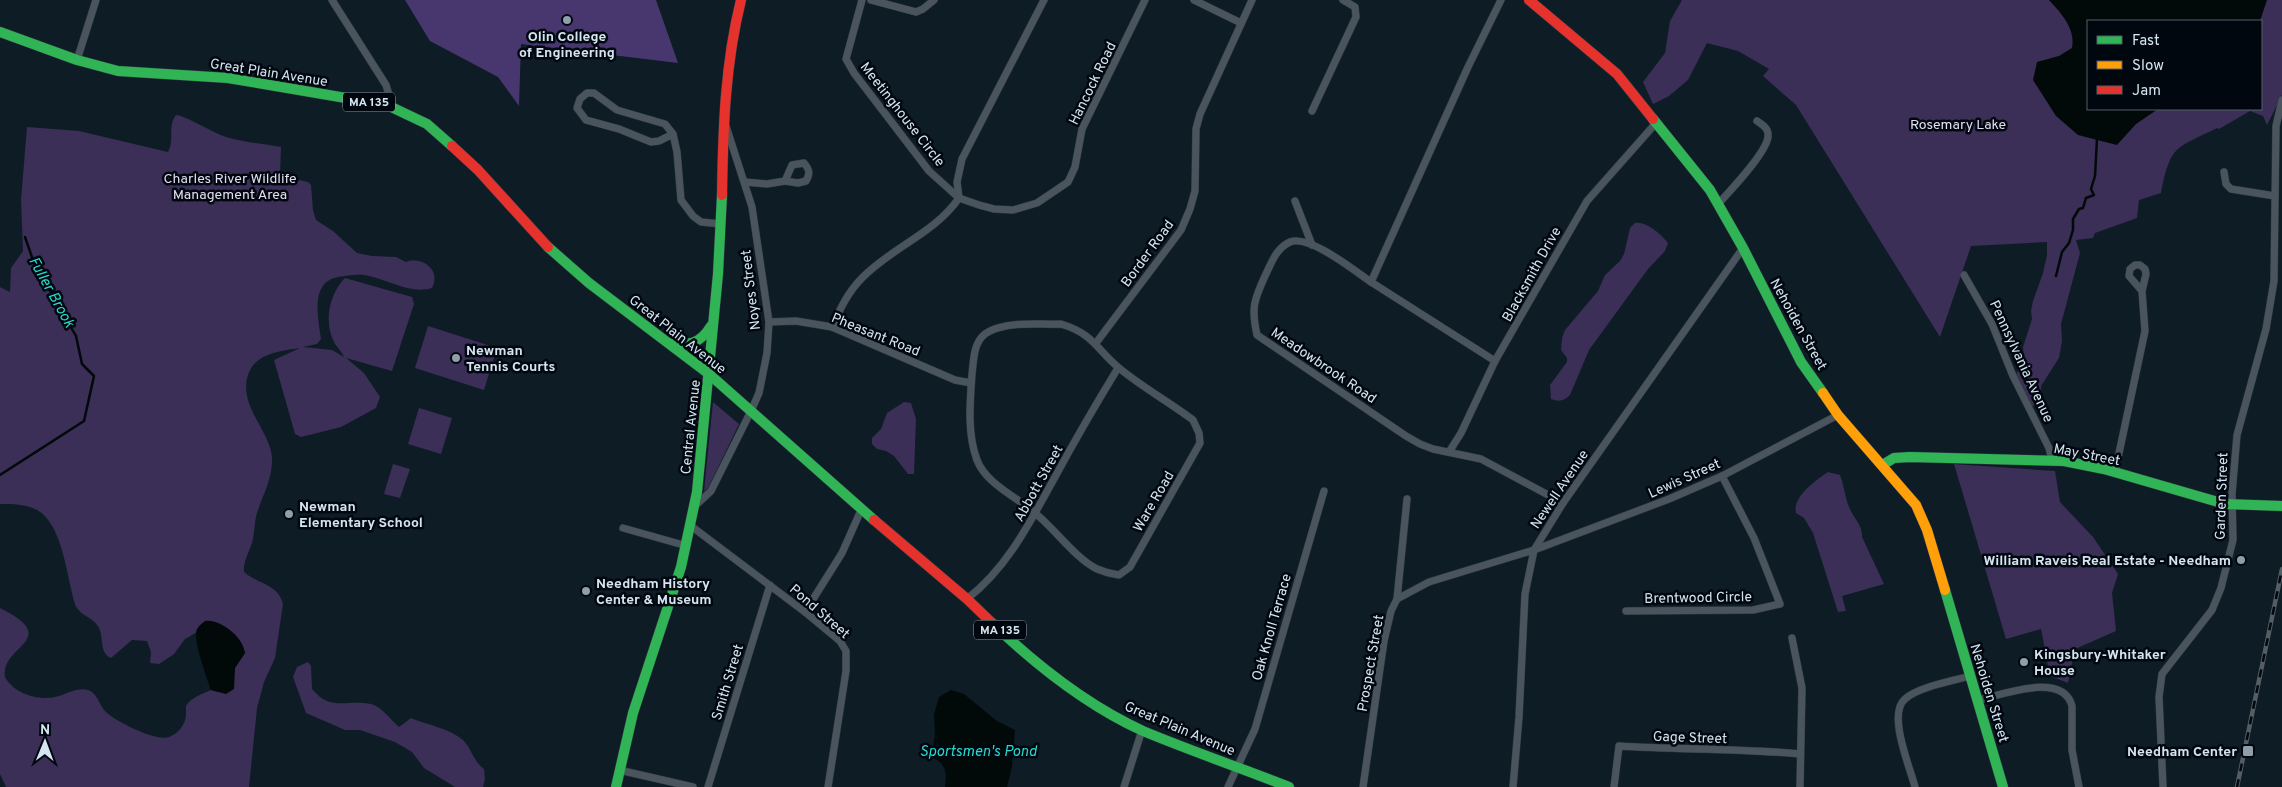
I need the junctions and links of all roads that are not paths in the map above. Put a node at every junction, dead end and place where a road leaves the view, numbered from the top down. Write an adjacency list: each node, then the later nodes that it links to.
1 (96, 0): 16 (street)
2 (332, 0): 18 (street)
3 (741, 0): 20 (main road, Central Avenue)
4 (862, 0): 28 (street, Meetinghouse Circle)
5 (871, 0): 6 (street)
6 (934, 0)
7 (1044, 0): 28 (street, Meetinghouse Circle)
8 (1145, 0): 28 (street, Hancock Road)
9 (1194, 0): 14 (street)
10 (1252, 0): 14 (street, Border Road)
11 (1343, 0): 19 (street)
12 (1501, 0): 35 (street)
13 (1529, 0): 22 (main road, Nehoiden Street)
14 (1241, 23): 41 (street, Border Road)
15 (0, 32): 16 (main road, Great Plain Avenue / MA 135)
16 (77, 60): 18 (main road, Great Plain Avenue / MA 135)
17 (2282, 100): 27 (street, Garden Street)
18 (387, 106): 40 (main road, Great Plain Avenue / MA 135)
19 (1312, 111)
20 (723, 117): 26 (street, Noyes Street); 31 (main road, Central Avenue)
21 (1757, 121): 30 (street)
22 (1656, 122): 30 (main road, Nehoiden Street); 42 (street, Blacksmith Drive)
23 (673, 134): 23 (street); 31 (street)
24 (2224, 172): 27 (street)
25 (785, 181): 26 (street)
26 (745, 182): 37 (street, Noyes Street)
27 (2275, 196): 57 (street, Garden Street)
28 (960, 198): 39 (street)
29 (1295, 201): 32 (street)
30 (1719, 203): 33 (main road, Nehoiden Street)
31 (721, 224): 38 (main road, Central Avenue)
32 (1312, 245): 35 (street, Meadowbrook Road); 48 (street, Meadowbrook Road)
33 (1743, 248): 47 (main road, Nehoiden Street); 55 (street, Newell Avenue)
34 (1964, 275): 49 (street, Pennsylvania Avenue)
35 (1371, 282): 42 (street, Meadowbrook Road)
36 (2142, 291): 51 (street)
37 (769, 322): 39 (street, Pheasant Road); 46 (street, Noyes Street)
38 (713, 323): 40 (main road); 44 (main road, Central Avenue)
39 (832, 327): 45 (street, Pheasant Road)
40 (669, 343): 44 (main road, Great Plain Avenue / MA 135)
41 (1096, 343): 43 (street); 45 (street)
42 (1495, 361): 48 (street, Blacksmith Drive)
43 (1118, 368): 60 (street, Abbott Street); 60 (street, Ware Road)
44 (709, 374): 46 (main road, Great Plain Avenue / MA 135); 56 (main road, Central Avenue)
45 (972, 383): 60 (street)
46 (751, 410): 56 (street, Noyes Street); 59 (main road, Great Plain Avenue / MA 135)
47 (1838, 415): 50 (main road, Nehoiden Street); 52 (street, Lewis Street)
48 (1448, 452): 55 (street, Meadowbrook Road)
49 (2052, 460): 50 (main road, May Street); 51 (main road, May Street)
50 (1884, 464): 71 (main road, Nehoiden Street)
51 (2115, 472): 57 (main road, May Street)
52 (1722, 476): 64 (street, Lewis Street); 68 (street, Brentwood Circle)
53 (1324, 490): 75 (street, Oak Knoll Terrace)
54 (1407, 499): 67 (street)
55 (1563, 503): 64 (street, Newell Avenue)
56 (695, 506): 61 (main road, Central Avenue)
57 (2232, 506): 58 (main road, May Street); 91 (street, Garden Street)
58 (2282, 506)
59 (862, 508): 66 (main road, Great Plain Avenue / MA 135); 69 (street)
60 (1035, 513): 66 (street, Abbott Street)
61 (691, 526): 63 (main road, Central Avenue); 65 (street, Pond Street)
62 (623, 528): 63 (street)
63 (687, 546): 76 (main road, Central Avenue)
64 (1534, 550): 67 (street, Prospect Street); 85 (street, Newell Avenue)
65 (770, 586): 69 (street, Pond Street); 79 (street, Smith Street)
66 (967, 599): 73 (main road, Great Plain Avenue / MA 135)
67 (1397, 599): 84 (street, Prospect Street)
68 (1626, 611)
69 (805, 612): 80 (street, Pond Street)
70 (1792, 638): 74 (street)
71 (1970, 676): 72 (main road, Nehoiden Street); 88 (street)
72 (1978, 700): 89 (main road, Nehoiden Street); 90 (street)
73 (1142, 730): 75 (main road, Great Plain Avenue / MA 135); 81 (street)
74 (1800, 754): 86 (street, Gage Street); 87 (street)
75 (1238, 768): 82 (street, Oak Knoll Terrace); 83 (main road, Great Plain Avenue / MA 135)
76 (619, 770): 77 (main road, Central Avenue); 78 (street)
77 (616, 787)
78 (693, 787)
79 (708, 787)
80 (828, 787)
81 (1124, 787)
82 (1228, 787)
83 (1289, 787)
84 (1364, 787)
85 (1512, 787)
86 (1614, 787)
87 (1800, 787)
88 (1915, 787)
89 (2003, 787)
90 (2079, 787)
91 (2163, 787)

